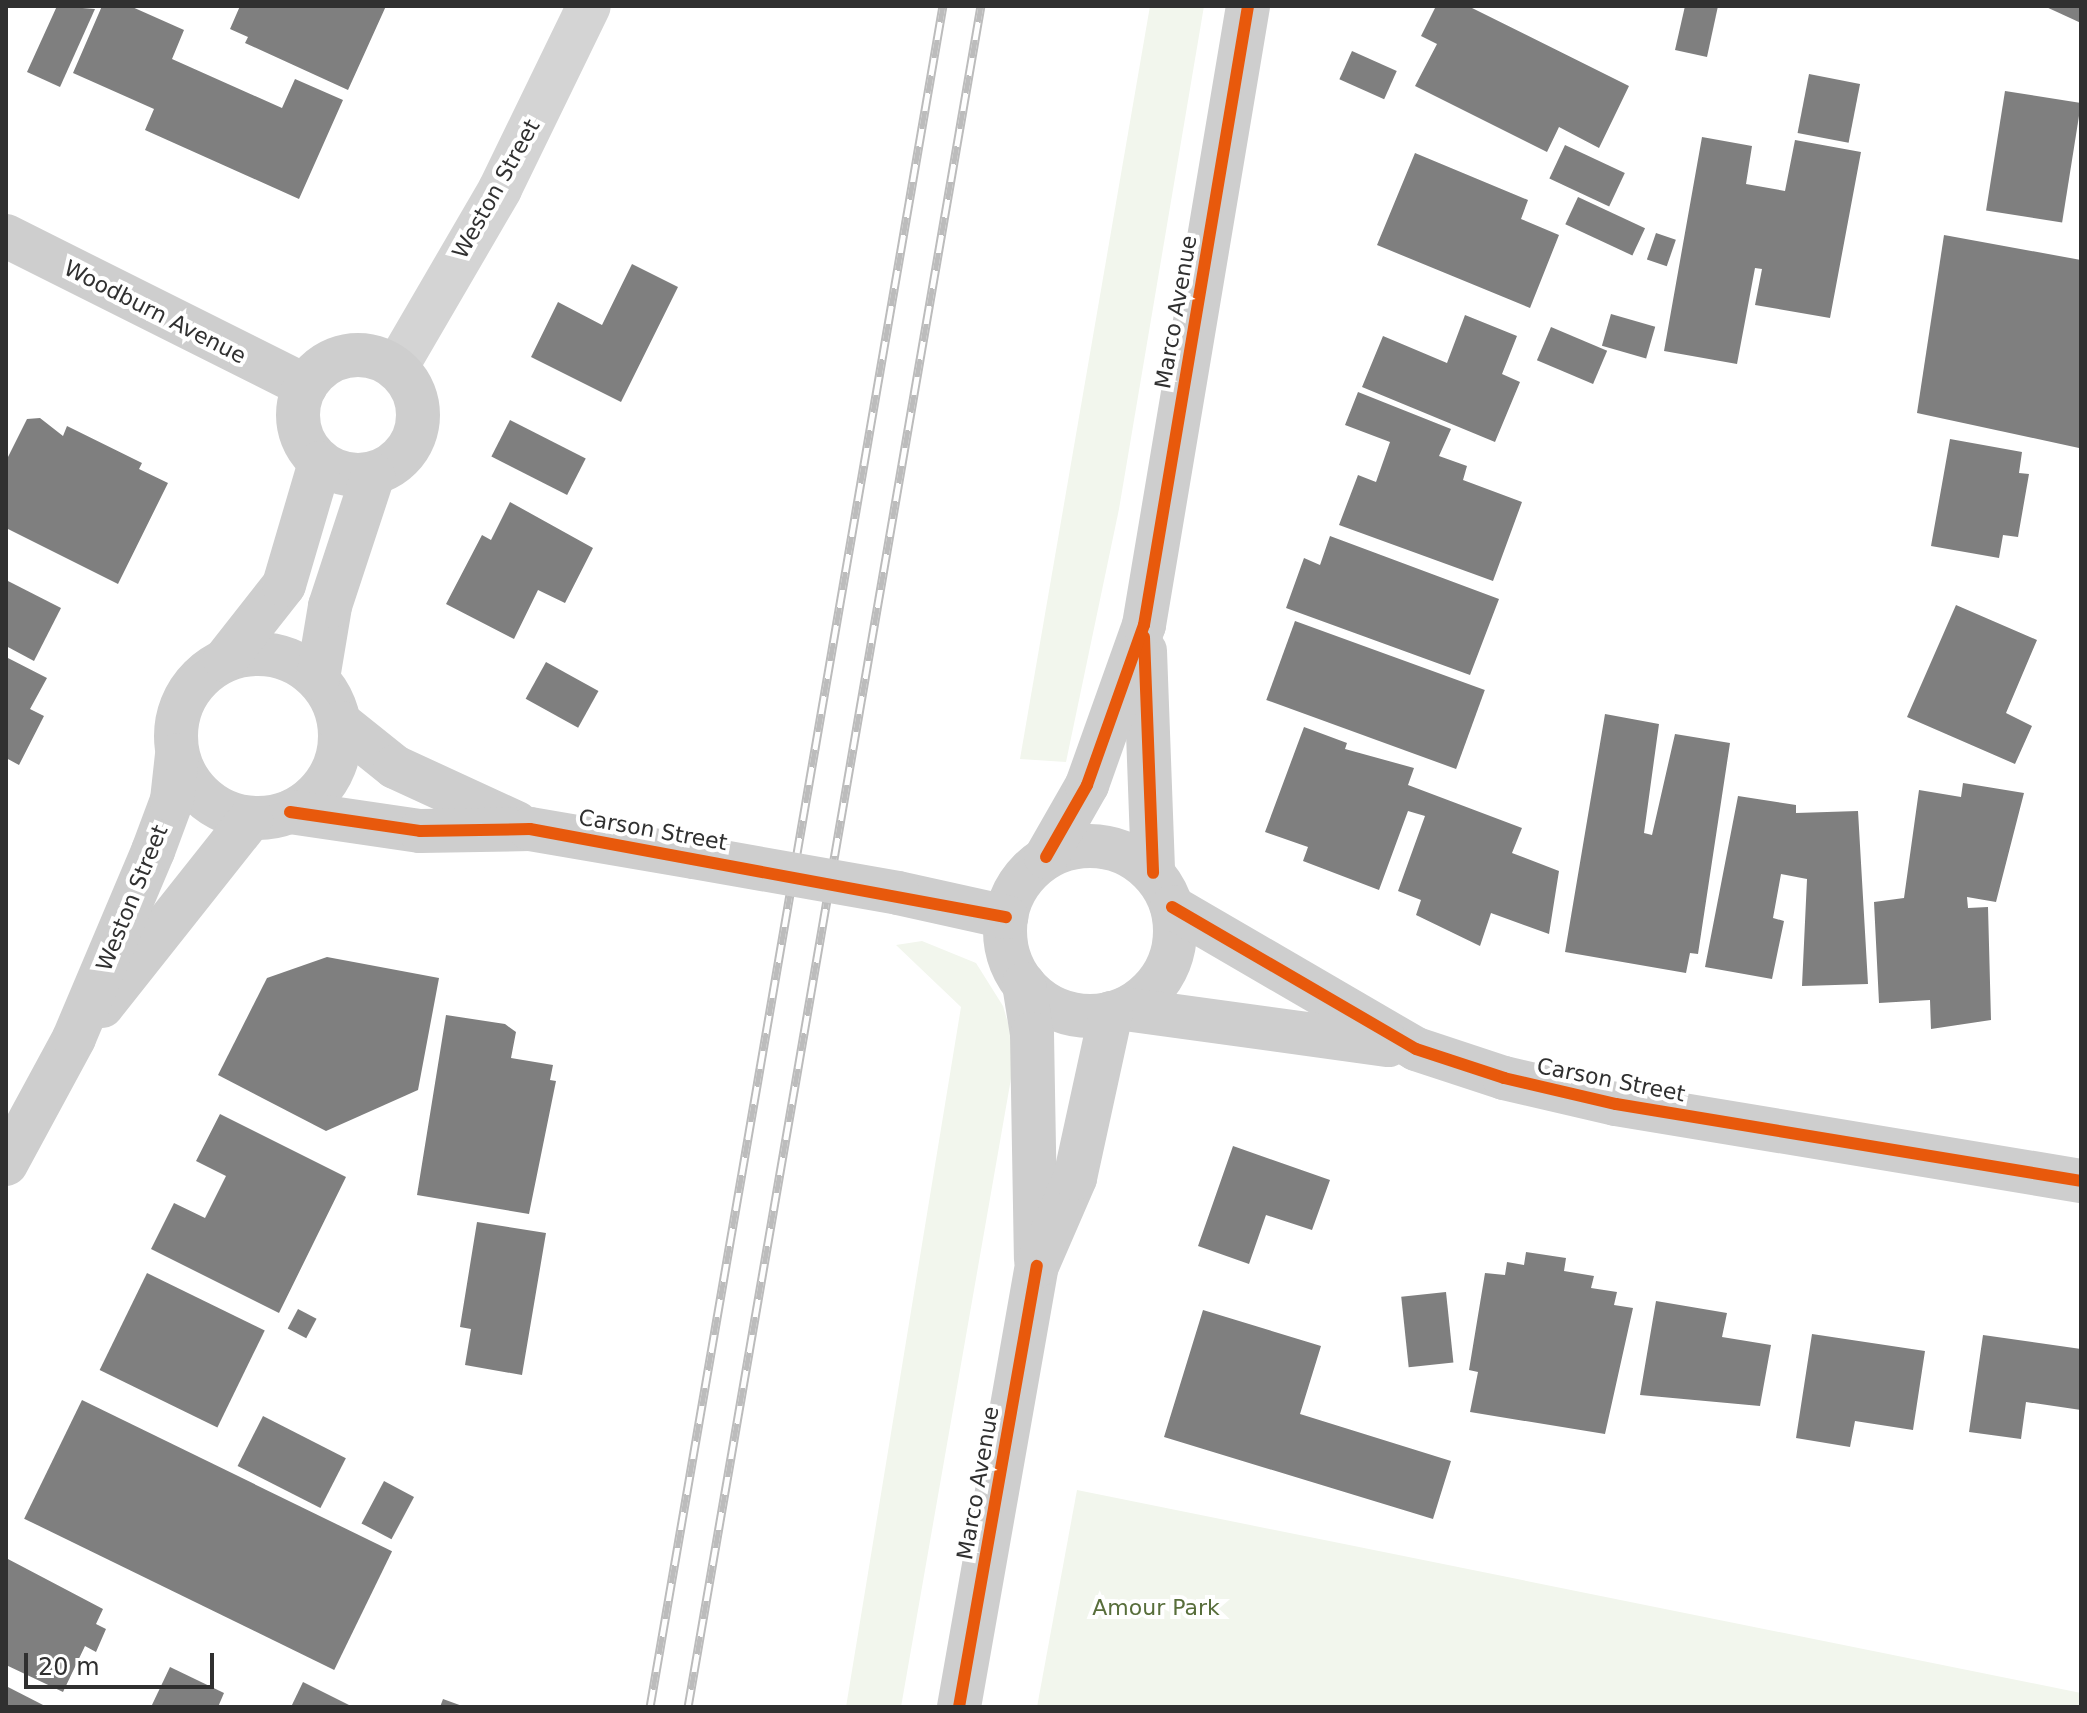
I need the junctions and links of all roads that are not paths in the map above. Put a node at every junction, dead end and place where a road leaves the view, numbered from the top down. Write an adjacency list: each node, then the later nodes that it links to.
1 (589, 6): 4 (street, Weston Street)
2 (1248, 6): 8 (street, Marco Avenue)
3 (6, 236): 5 (street, Woodburn Avenue)
4 (396, 368): 5 (street); 7 (street)
5 (305, 386): 6 (street)
6 (320, 463): 7 (street); 9 (street)
7 (373, 475): 10 (street)
8 (1144, 625): 15 (street, Marco Avenue); 16 (street, Marco Avenue)
9 (225, 660): 10 (street); 12 (street)
10 (318, 678): 11 (street)
11 (340, 723): 13 (street); 14 (street, Carson Street)
12 (177, 755): 13 (street); 20 (street, Weston Street)
13 (270, 815): 14 (street, Carson Street); 20 (street, Weston Street)
14 (530, 829): 17 (street, Carson Street, bridge)
15 (1046, 857): 16 (street); 17 (street)
16 (1162, 890): 19 (street); 21 (street, Carson Street)
17 (1006, 917): 18 (street)
18 (1024, 984): 19 (street); 24 (street, Marco Avenue)
19 (1118, 1011): 21 (street, Carson Street); 24 (street, Marco Avenue)
20 (74, 1038): 22 (street, Weston Street)
21 (1416, 1049): 23 (street, Carson Street)
22 (6, 1164)
23 (2081, 1181)
24 (1037, 1266): 25 (street, Marco Avenue)
25 (959, 1707)

